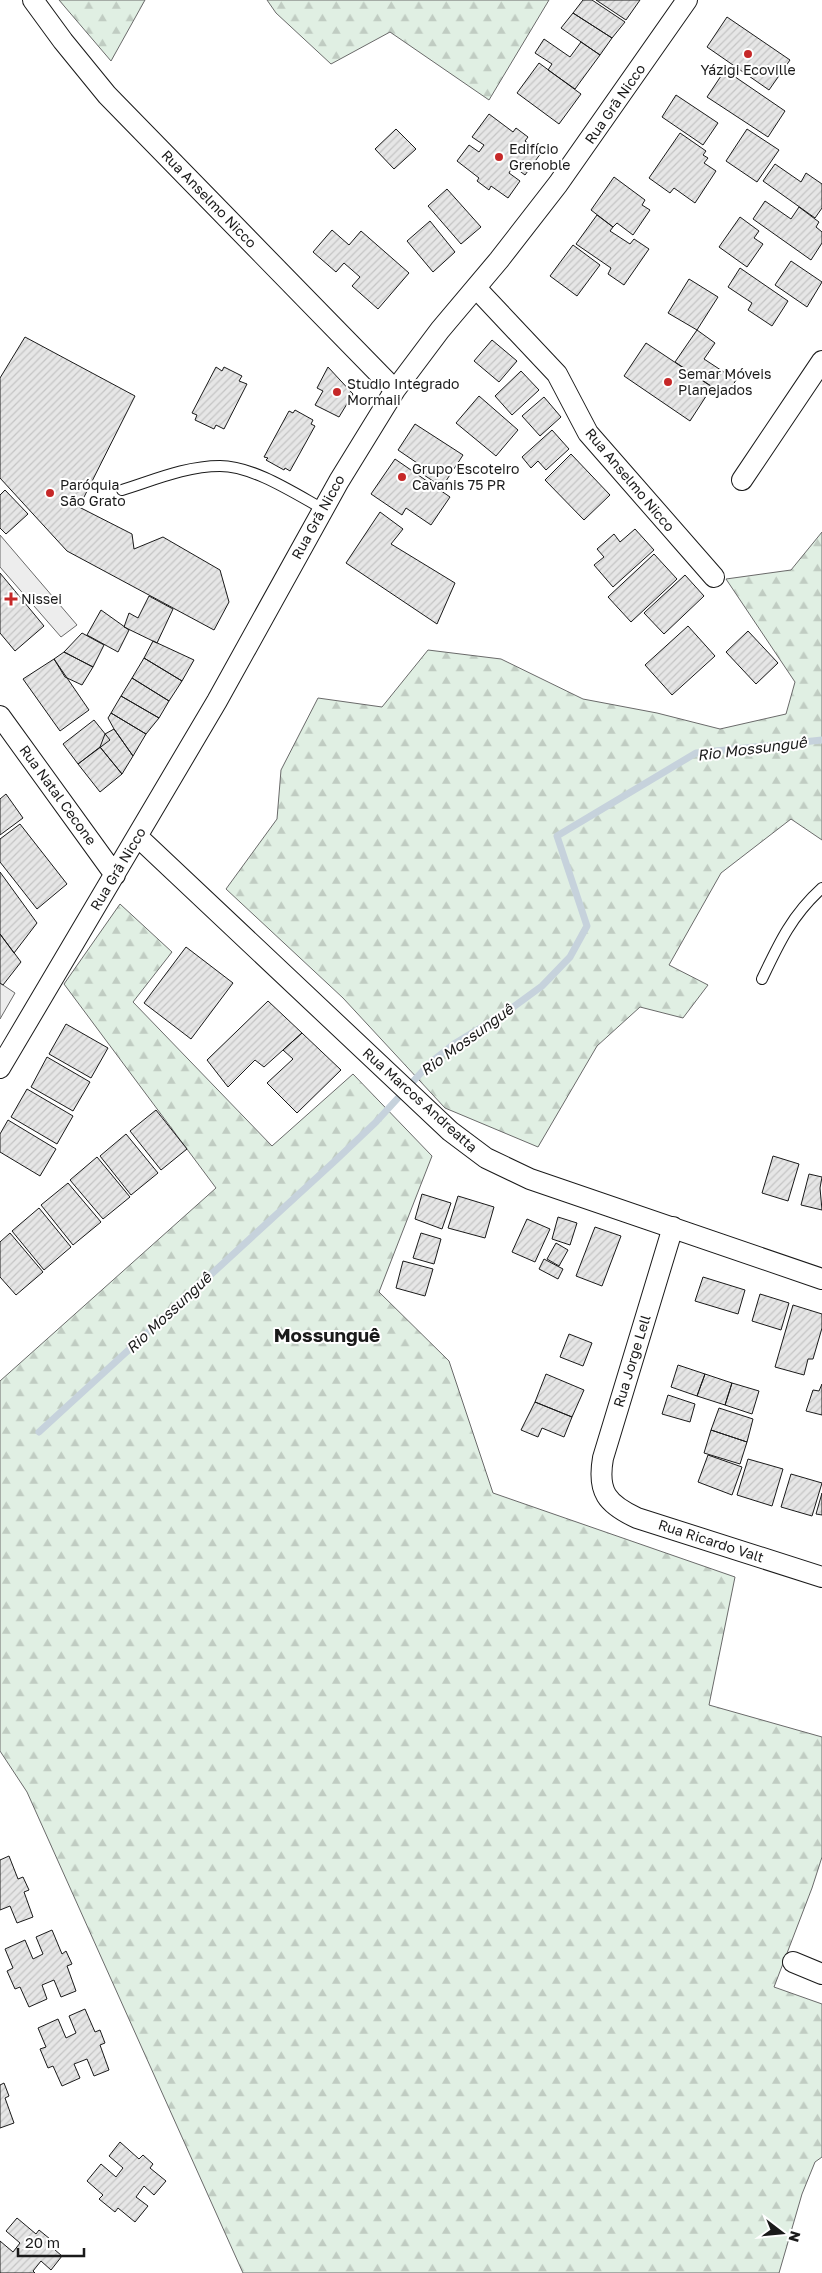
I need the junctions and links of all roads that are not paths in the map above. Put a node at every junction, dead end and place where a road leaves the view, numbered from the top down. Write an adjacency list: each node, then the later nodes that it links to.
1 (33, 0): 5 (street, Rua Anselmo Nicco)
2 (687, 0): 3 (street, Rua Grã Nicco)
3 (476, 288): 5 (street, Rua Grã Nicco); 9 (street, Rua Anselmo Nicco)
4 (822, 361): 6 (street)
5 (395, 390): 8 (street, Rua Grã Nicco)
6 (742, 480)
7 (122, 490): 8 (lane)
8 (323, 509): 11 (street, Rua Grã Nicco)
9 (714, 577)
10 (4, 724): 12 (street, Rua Natal Cecone)
11 (138, 837): 12 (street, Rua Grã Nicco); 16 (street, Rua Marcos Andreatta)
12 (115, 875): 15 (street, Rua Grã Nicco)
13 (822, 888): 14 (lane)
14 (762, 979)
15 (0, 1068)
16 (673, 1227): 17 (street, Rua Marcos Andreatta); 18 (street, Rua Jorge Lell)
17 (822, 1279)
18 (606, 1496): 19 (street, Rua Ricardo Valt)
19 (822, 1577)
20 (793, 1962): 21 (street)
21 (822, 1974)

